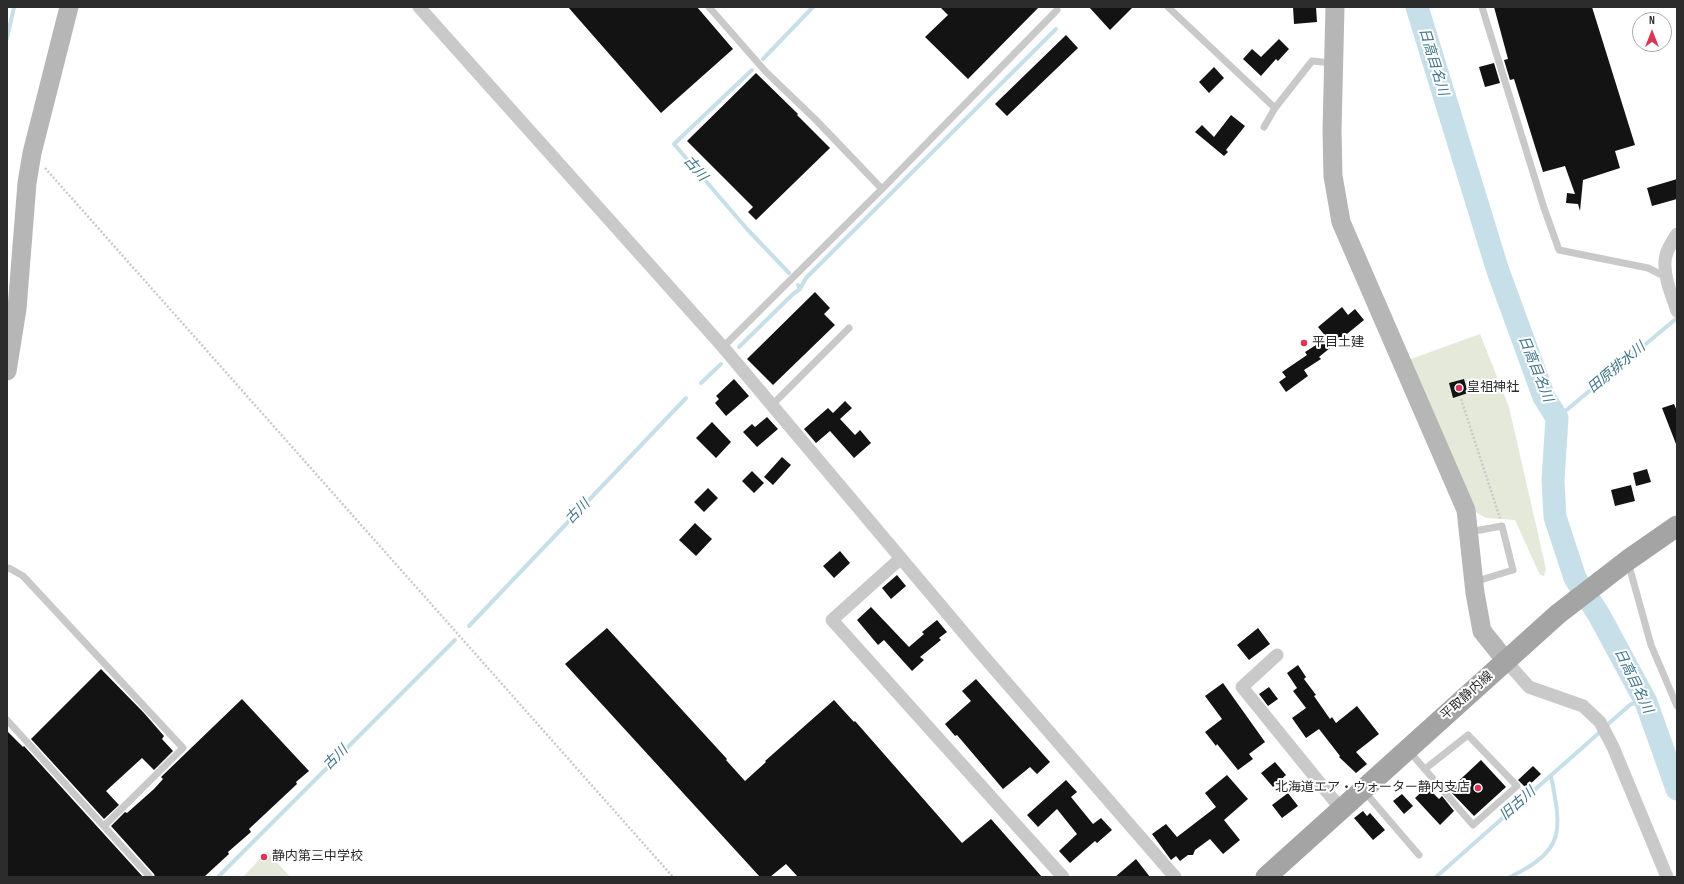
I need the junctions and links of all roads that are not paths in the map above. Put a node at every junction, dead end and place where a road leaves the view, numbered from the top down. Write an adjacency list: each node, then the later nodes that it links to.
1 (69, 7): 17 (street)
2 (419, 7): 16 (street)
3 (709, 7): 11 (lane)
4 (1168, 7): 9 (lane)
5 (1335, 7): 8 (street)
6 (1482, 7): 13 (lane)
7 (1057, 8): 11 (lane)
8 (1334, 63): 9 (lane); 20 (street)
9 (1275, 108): 10 (lane)
10 (1264, 127)
11 (882, 189): 16 (lane)
12 (1677, 234): 13 (street)
13 (1666, 277): 14 (street)
14 (1676, 308)
15 (849, 328): 18 (lane)
16 (723, 347): 18 (street)
17 (7, 371)
18 (772, 405): 21 (street)
19 (1677, 526): 22 (main road, 平取静内線)
20 (1469, 532): 24 (street); 24 (lane)
21 (901, 558): 36 (street); 37 (street)
22 (1622, 565): 26 (main road, 平取静内線); 27 (lane)
23 (7, 569): 33 (lane)
24 (1474, 582): 26 (street)
25 (1277, 655): 32 (street)
26 (1506, 661): 29 (main road, 平取静内線); 39 (street)
27 (1677, 706)
28 (7, 720): 33 (lane)
29 (1407, 749): 30 (lane); 31 (main road, 平取静内線)
30 (1425, 769): 30 (lane)
31 (1363, 789): 32 (main road, 平取静内線); 34 (lane)
32 (1341, 809): 38 (main road, 平取静内線)
33 (104, 826): 35 (lane)
34 (1419, 855)
35 (150, 877)
36 (1063, 877)
37 (1175, 877)
38 (1266, 877)
39 (1667, 877)

